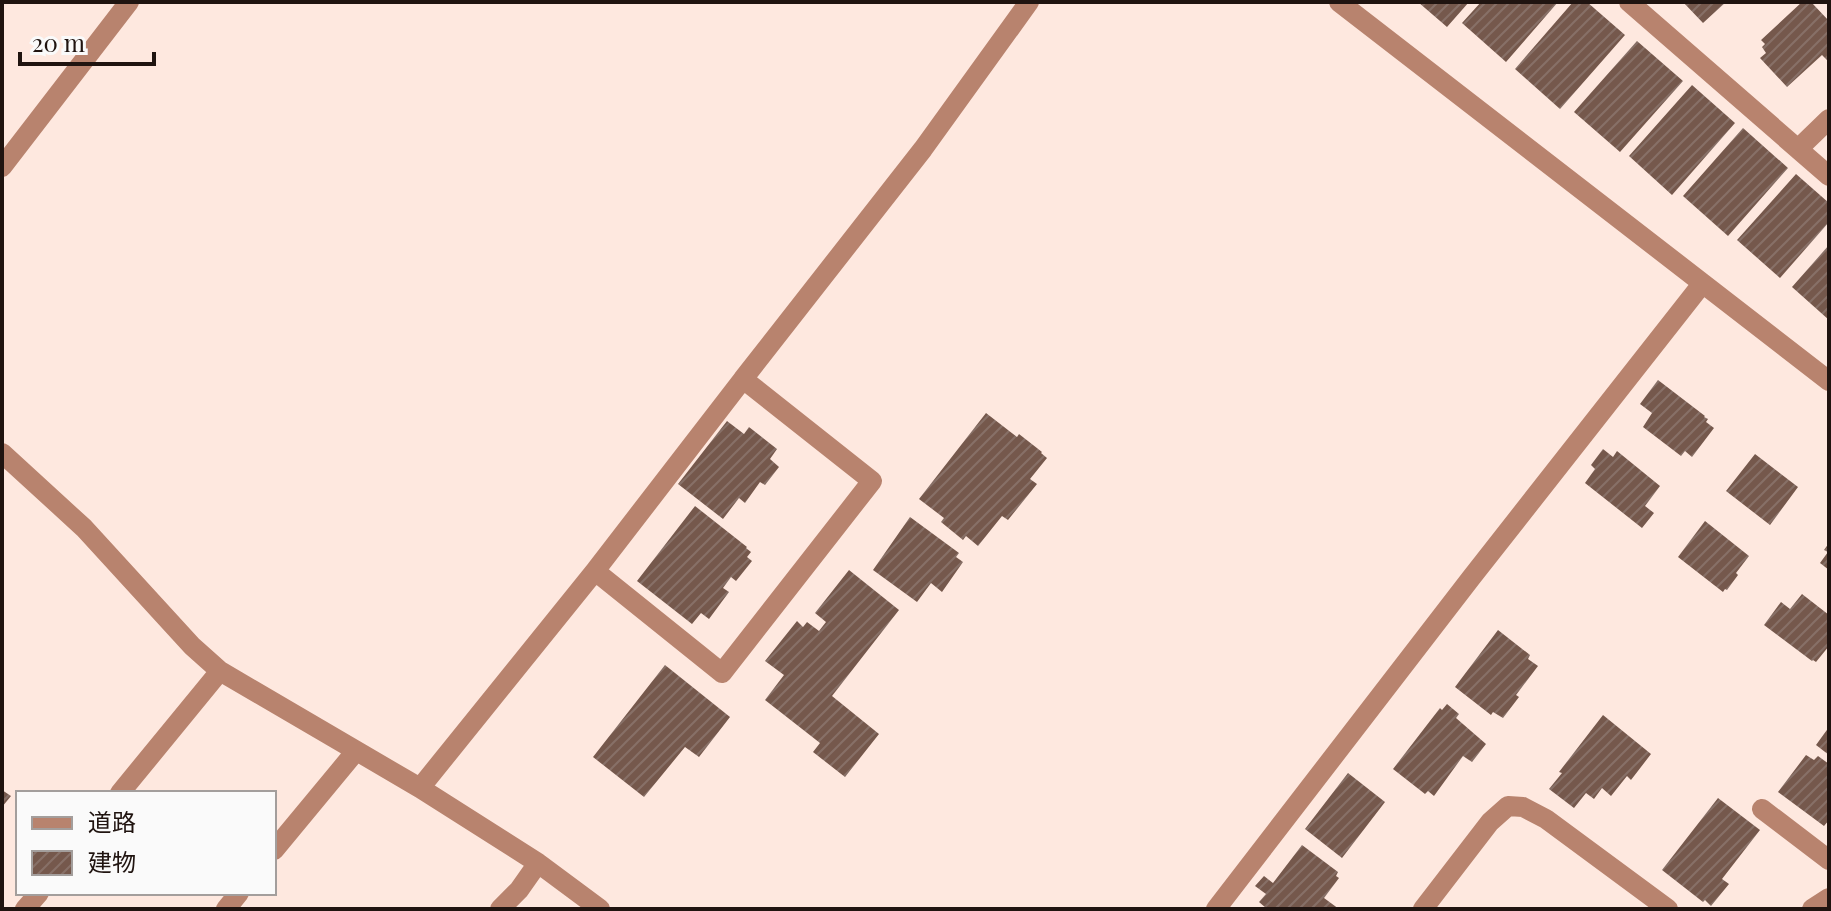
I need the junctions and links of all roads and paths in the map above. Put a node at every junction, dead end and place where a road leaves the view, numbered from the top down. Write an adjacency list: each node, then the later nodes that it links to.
1 (129, 2): 7 (street)
2 (1029, 2): 10 (street)
3 (1339, 2): 9 (street)
4 (1629, 2): 6 (street)
5 (1829, 119): 6 (street)
6 (1798, 149): 8 (street)
7 (2, 167)
8 (1829, 176)
9 (1702, 284): 11 (street); 25 (street)
10 (743, 379): 13 (street); 13 (street)
11 (1829, 381)
12 (2, 453): 14 (street)
13 (595, 571): 16 (street)
14 (220, 671): 15 (street); 17 (street)
15 (356, 751): 16 (street); 19 (street)
16 (420, 788): 21 (street)
17 (122, 791)
18 (1762, 809): 20 (street)
19 (276, 848)
20 (1829, 860)
21 (538, 863): 23 (street); 24 (street)
22 (1829, 898): 28 (street)
23 (500, 909)
24 (600, 909)
25 (1216, 909)
26 (1423, 909): 27 (street)
27 (1668, 909)
28 (1812, 909)

